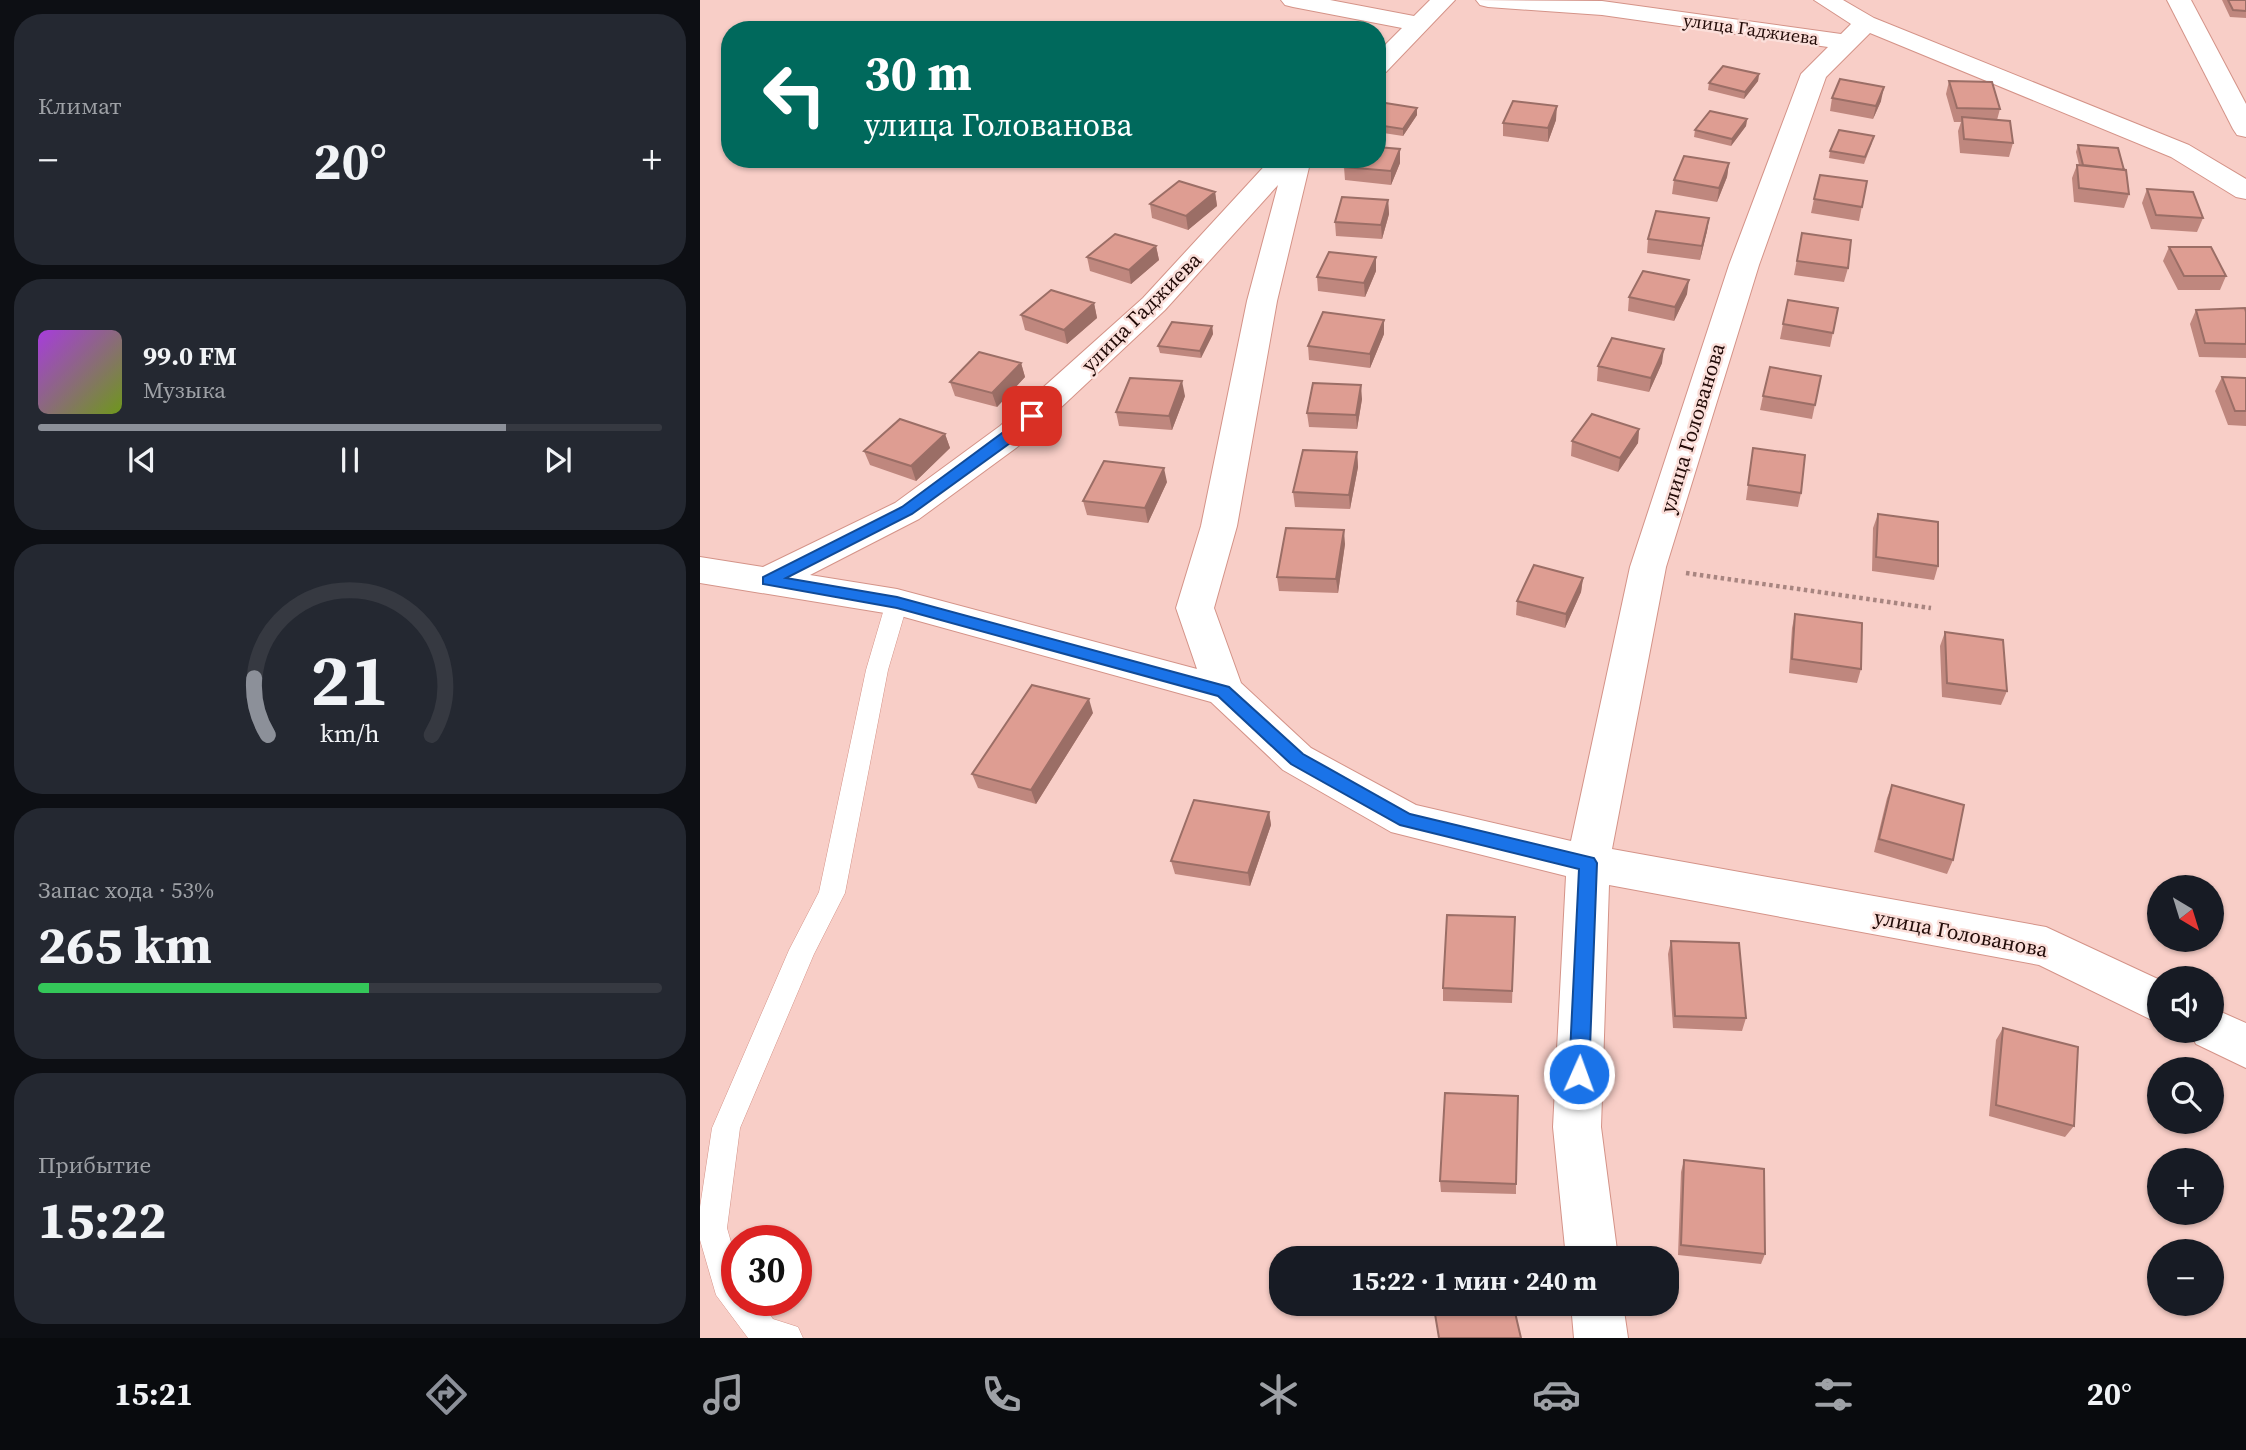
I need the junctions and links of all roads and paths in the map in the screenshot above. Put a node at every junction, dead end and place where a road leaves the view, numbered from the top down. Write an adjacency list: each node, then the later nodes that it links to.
1 (1293, 0): 6 (street)
2 (1443, 0): 6 (street)
3 (1488, 0): 7 (street, улица Гаджиева)
4 (1826, 0): 7 (street)
5 (2179, 0): 9 (street)
6 (1418, 24): 8 (street)
7 (1856, 32): 12 (street); 13 (street, улица Голованова)
8 (1386, 58)
9 (2244, 120)
10 (1278, 168): 15 (street, улица Гаджиева)
11 (1296, 168): 18 (street)
12 (2246, 191)
13 (1648, 567): 17 (path); 19 (street, улица Голованова)
14 (700, 570): 15 (street, улица Голованова)
15 (768, 580): 16 (street, улица Голованова)
16 (897, 602): 18 (street, улица Голованова); 24 (lane)
17 (1931, 608)
18 (1224, 691): 19 (street, улица Голованова)
19 (1588, 863): 20 (street, улица Голованова); 23 (street, улица Голованова)
20 (2147, 997)
21 (2224, 1035): 22 (street)
22 (2246, 1046)
23 (1591, 1246)
24 (721, 1262)
25 (751, 1316): 27 (lane)
26 (1598, 1316): 28 (street)
27 (787, 1338)
28 (1601, 1338)

